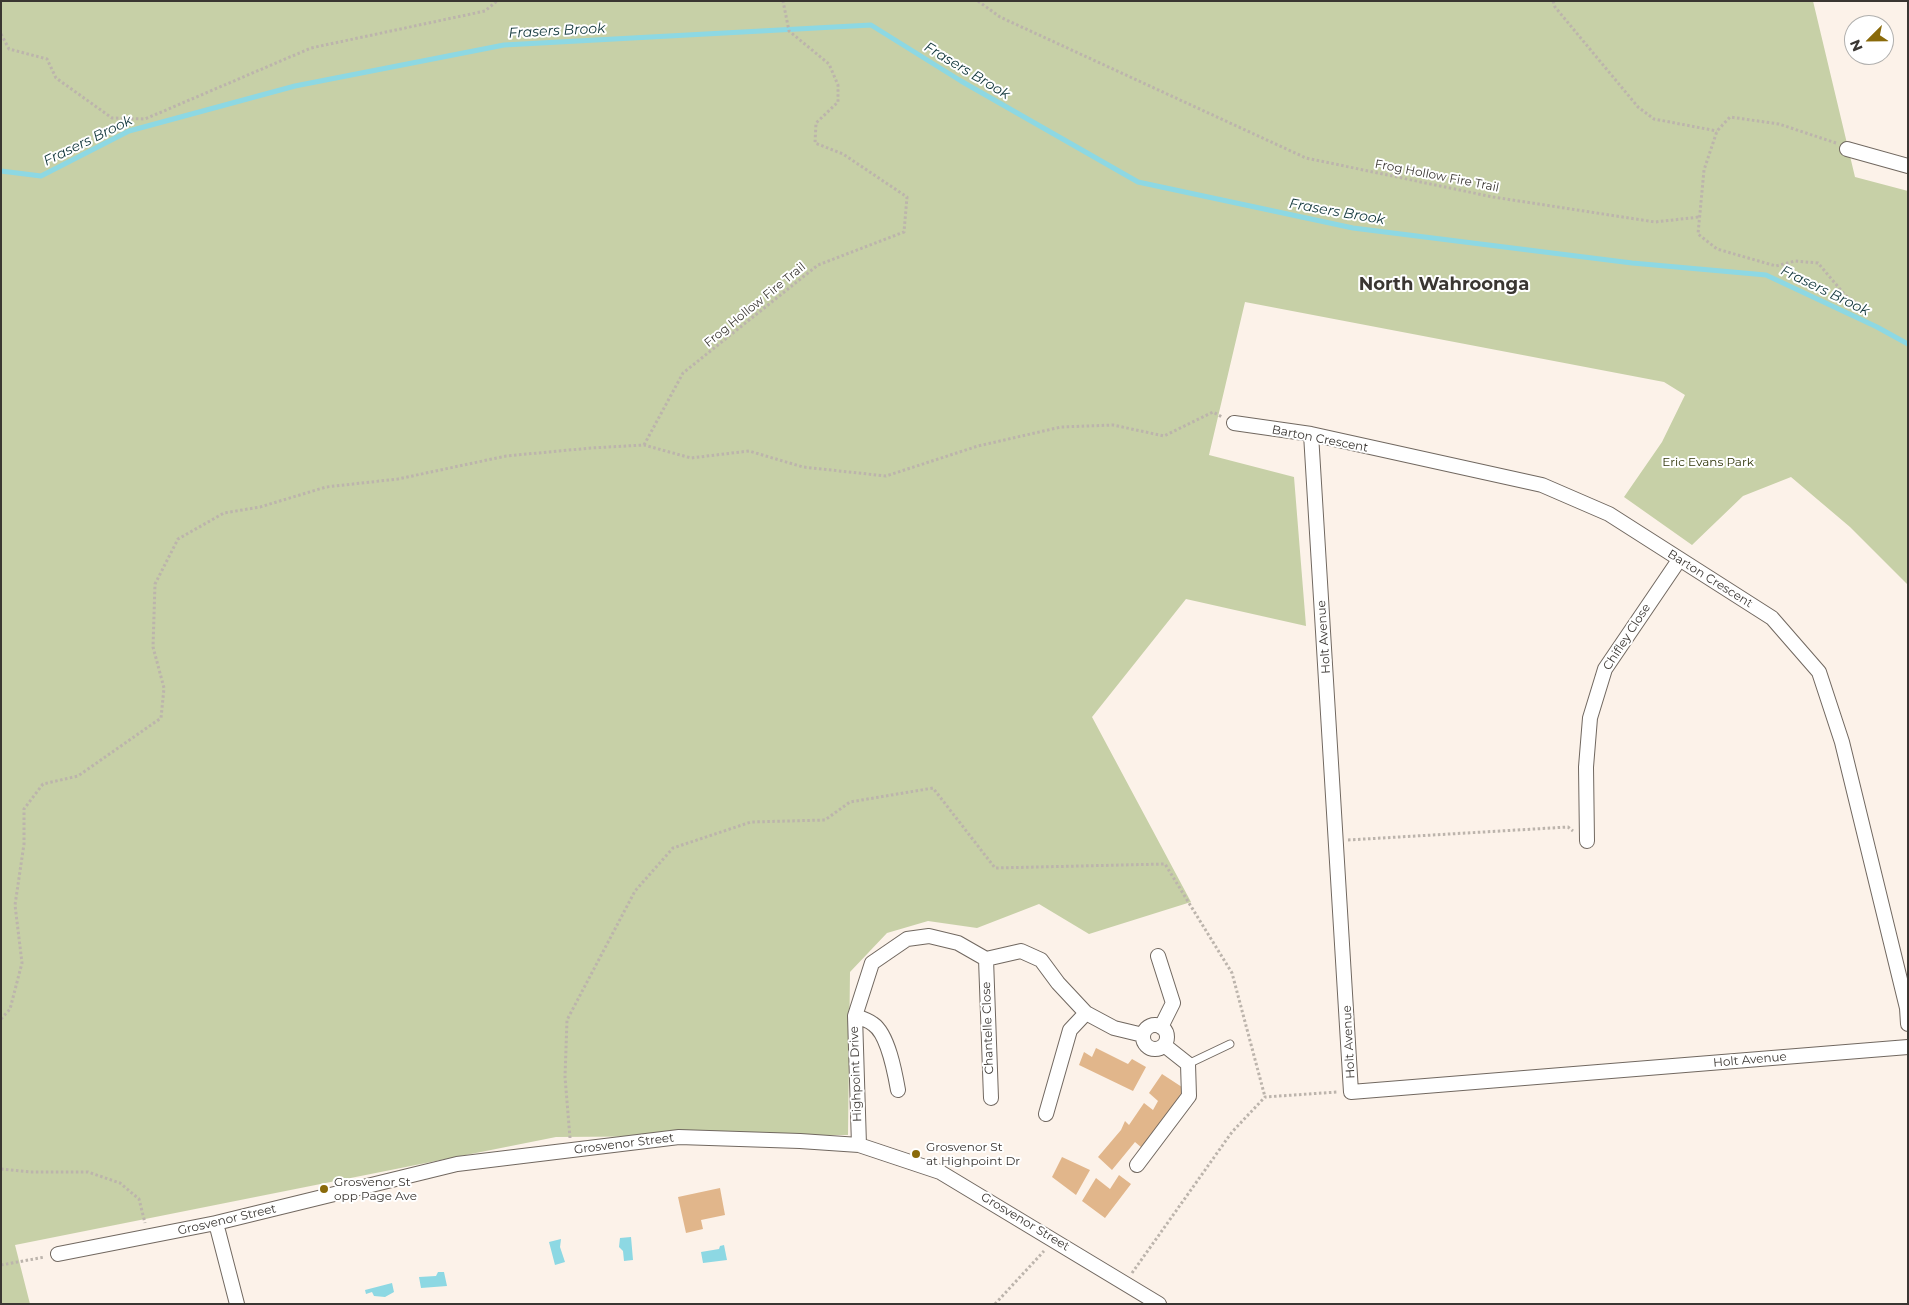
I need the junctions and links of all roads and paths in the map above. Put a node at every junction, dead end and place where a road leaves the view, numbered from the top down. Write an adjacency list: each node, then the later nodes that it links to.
1 (497, 1): 5 (path)
2 (783, 1): 13 (path, Frog Hollow Fire Trail)
3 (978, 1): 9 (path, Frog Hollow Fire Trail)
4 (1553, 1): 6 (path)
5 (1, 34)
6 (1717, 131): 7 (path); 9 (path)
7 (1847, 149): 8 (street)
8 (1908, 166)
9 (1698, 217): 10 (path)
10 (1866, 310)
11 (1234, 423): 12 (street, Barton Crescent); 13 (path)
12 (1311, 434): 14 (street, Barton Crescent); 16 (street, Holt Avenue)
13 (644, 445): 22 (path)
14 (1678, 560): 17 (street, Chifley Close); 23 (street, Barton Crescent)
15 (1568, 827): 16 (path)
16 (1338, 840): 31 (street, Holt Avenue)
17 (1587, 841)
18 (1158, 956): 24 (street)
19 (986, 959): 20 (street); 21 (street, Highpoint Drive); 33 (street, Chantelle Close)
20 (1086, 1013): 25 (street); 34 (street)
21 (855, 1016): 30 (street); 35 (street, Highpoint Drive)
22 (1, 1019)
23 (1908, 1024)
24 (1161, 1027): 25 (street); 26 (street)
25 (1143, 1035): 26 (street)
26 (1164, 1044): 29 (street)
27 (1230, 1044): 29 (lane)
28 (1908, 1047): 31 (street, Holt Avenue)
29 (1188, 1064): 37 (street)
30 (898, 1090)
31 (1351, 1092): 32 (path)
32 (1265, 1097): 36 (path); 44 (path)
33 (991, 1098)
34 (1046, 1114)
35 (859, 1145): 36 (street, Grosvenor Street); 41 (street, Grosvenor Street)
36 (571, 1150): 39 (street, Grosvenor Street)
37 (1137, 1165)
38 (1, 1169): 40 (path)
39 (216, 1223): 40 (street, Grosvenor Street); 45 (street)
40 (148, 1238): 42 (street, Grosvenor Street)
41 (1054, 1239): 44 (street, Grosvenor Street); 46 (path)
42 (58, 1254): 43 (path)
43 (1, 1265)
44 (1125, 1284): 47 (street, Grosvenor Street)
45 (237, 1304)
46 (995, 1304)
47 (1160, 1304)

